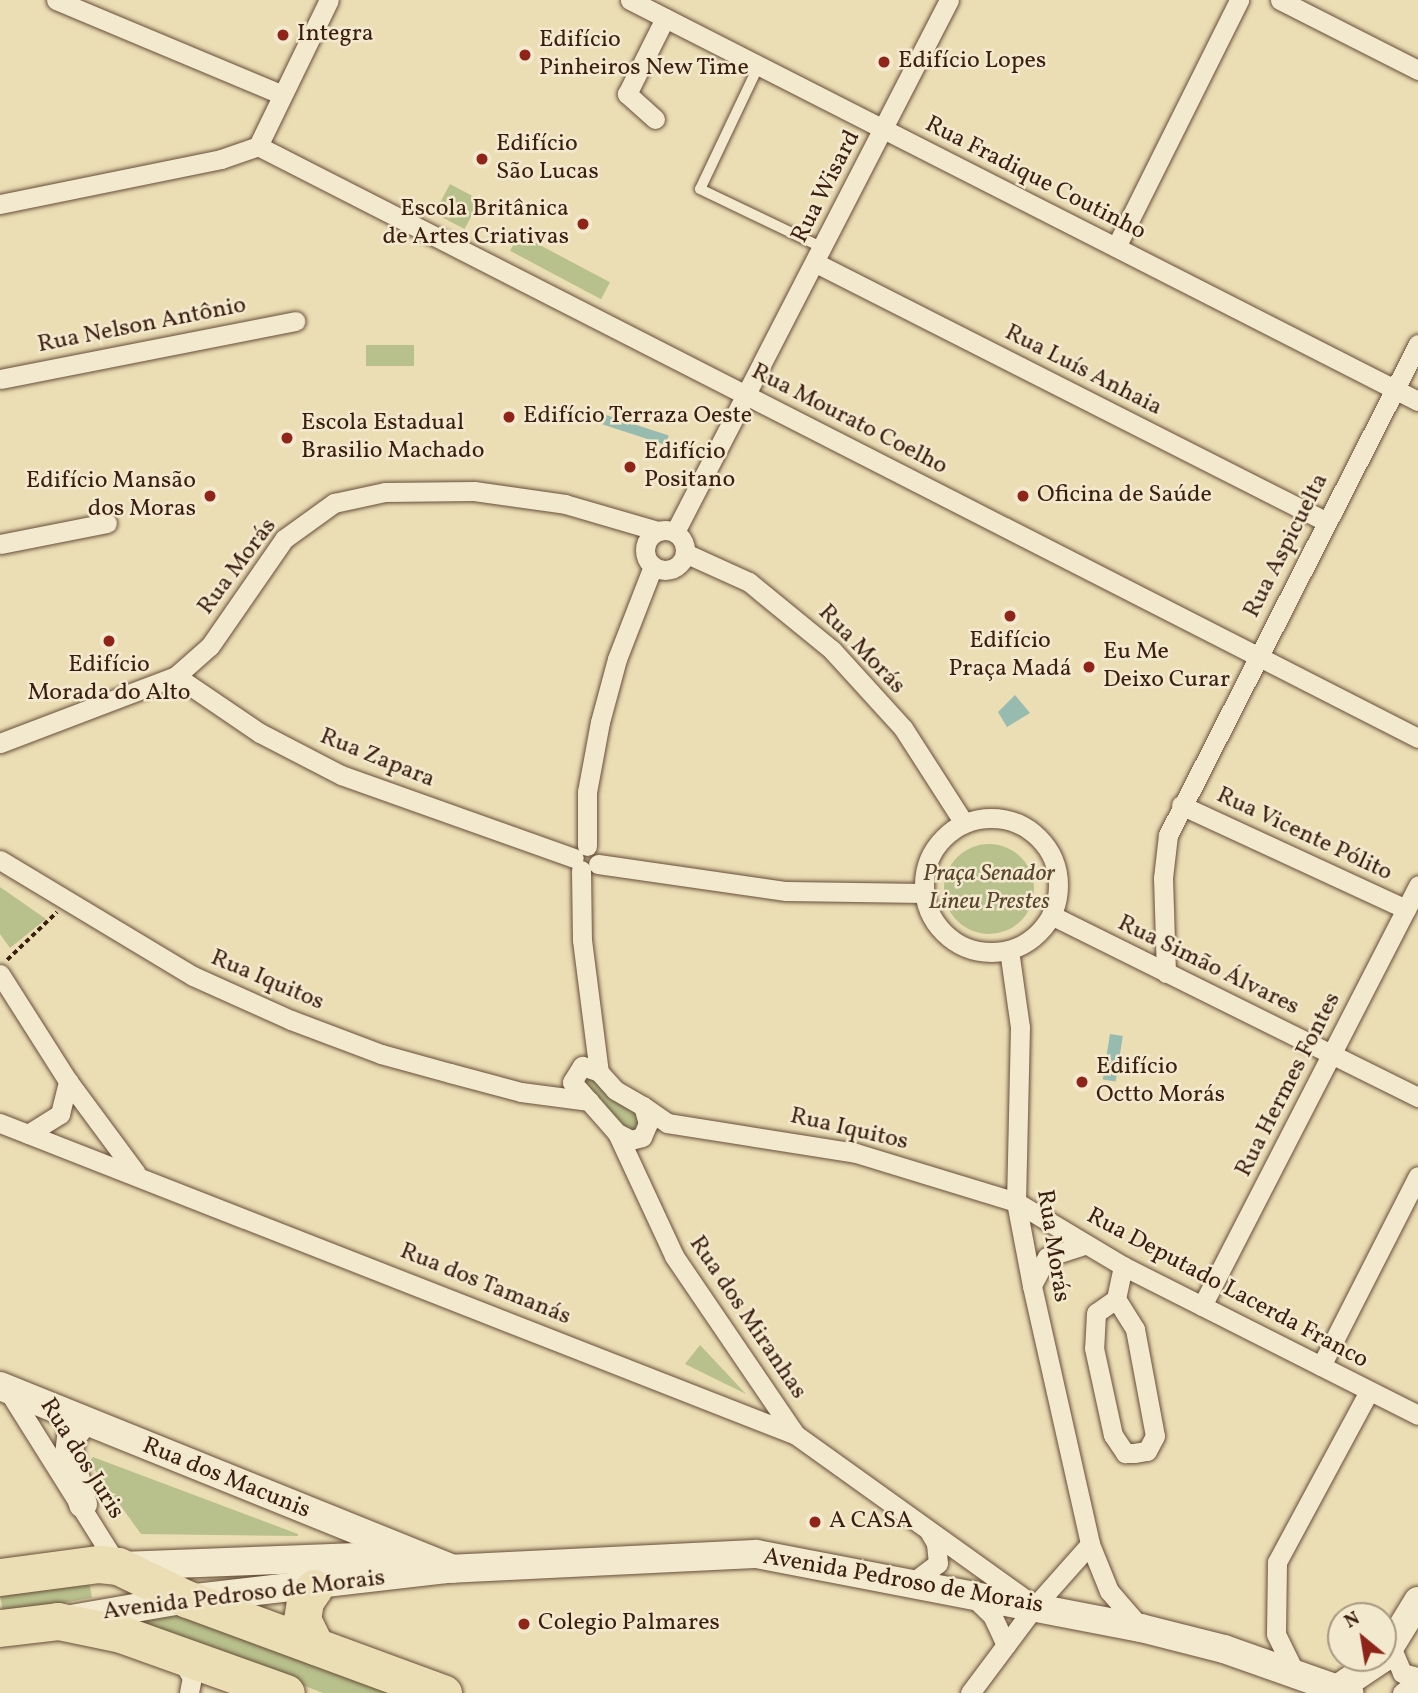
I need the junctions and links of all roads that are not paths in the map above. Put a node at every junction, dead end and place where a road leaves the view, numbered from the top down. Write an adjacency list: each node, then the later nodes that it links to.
1 (56, 0): 10 (street)
2 (329, 0): 10 (street)
3 (630, 0): 7 (street, Rua Fradique Coutinho)
4 (950, 0): 12 (street, Rua Wisard)
5 (1239, 0): 15 (street)
6 (1280, 0): 9 (street)
7 (665, 18): 8 (street, Rua Fradique Coutinho); 11 (street)
8 (759, 65): 12 (street, Rua Fradique Coutinho); 16 (lane)
9 (1418, 70)
10 (281, 94): 13 (street)
11 (655, 119)
12 (884, 129): 15 (street, Rua Fradique Coutinho); 16 (street, Rua Wisard)
13 (258, 146): 14 (street); 21 (street, Rua Mourato Coelho)
14 (0, 204)
15 (1115, 247): 20 (street, Rua Fradique Coutinho)
16 (820, 255): 21 (street, Rua Wisard); 23 (street, Rua Luís Anhaia)
17 (295, 321): 19 (street, Rua Nelson Antônio)
18 (1418, 344): 20 (street, Rua Aspicuelta)
19 (0, 379)
20 (1395, 390): 22 (street, Rua Fradique Coutinho); 23 (street, Rua Aspicuelta)
21 (748, 397): 25 (street); 29 (street, Rua Mourato Coelho)
22 (1418, 401)
23 (1327, 522): 29 (street, Rua Aspicuelta)
24 (107, 523): 26 (street)
25 (666, 532): 27 (street); 28 (street); 30 (street, Rua Morás)
26 (0, 544)
27 (685, 553): 28 (street); 34 (street, Rua Morás)
28 (653, 566): 36 (street)
29 (1258, 657): 31 (street, Rua Mourato Coelho); 33 (street, Rua Aspicuelta)
30 (176, 676): 32 (street, Rua Morás); 36 (street, Rua Zapara)
31 (1418, 738)
32 (0, 743)
33 (1181, 805): 39 (street, Rua Vicente Pólito); 42 (street, Rua Aspicuelta)
34 (964, 823): 38 (street); 40 (street)
35 (0, 860): 47 (street, Rua Iquitos)
36 (585, 860): 38 (street, Rua Zapara); 45 (street)
37 (1418, 885): 39 (street, Rua Hermes Fontes)
38 (924, 893): 41 (street)
39 (1406, 909): 44 (street, Rua Hermes Fontes)
40 (1052, 915): 41 (street); 42 (street, Rua Simão Álvares)
41 (1009, 950): 59 (street, Rua Morás)
42 (1166, 973): 44 (street, Rua Simão Álvares)
43 (0, 974): 46 (street)
44 (1333, 1055): 48 (street, Rua Simão Álvares); 64 (street, Rua Hermes Fontes)
45 (584, 1072): 47 (street); 49 (street); 50 (street, Rua Iquitos)
46 (68, 1081): 54 (street); 56 (street)
47 (537, 1094): 49 (street, Rua Iquitos)
48 (1418, 1097)
49 (589, 1101): 53 (street)
50 (643, 1106): 52 (street, Rua Iquitos); 55 (street, Rua dos Miranhas)
51 (0, 1123): 54 (street, Rua dos Tamanás)
52 (667, 1123): 55 (street); 59 (street, Rua Iquitos)
53 (617, 1133): 55 (street); 58 (street, Rua dos Miranhas)
54 (28, 1134): 56 (street, Rua dos Tamanás)
55 (642, 1136): 58 (street, Rua dos Miranhas)
56 (137, 1174): 70 (street, Rua dos Tamanás)
57 (1418, 1176): 65 (street)
58 (643, 1190): 70 (street, Rua dos Miranhas)
59 (1016, 1202): 60 (street, Rua Deputado Lacerda Franco); 62 (street, Rua Morás)
60 (1085, 1245): 61 (street, Rua Deputado Lacerda Franco); 62 (street)
61 (1123, 1266): 63 (street); 64 (street, Rua Deputado Lacerda Franco)
62 (1032, 1286): 73 (street, Rua Morás)
63 (1116, 1298): 63 (street)
64 (1202, 1306): 65 (street, Rua Deputado Lacerda Franco)
65 (1321, 1366): 67 (street, Rua Deputado Lacerda Franco)
66 (3, 1385): 69 (main road, Rua dos Macunis); 71 (street, Rua dos Juris)
67 (1369, 1391): 68 (street, Rua Deputado Lacerda Franco); 91 (street)
68 (1418, 1415)
69 (83, 1422): 71 (main road); 75 (main road, Rua dos Macunis)
70 (796, 1435): 72 (street, Rua dos Tamanás)
71 (83, 1504): 74 (street, Rua dos Juris)
72 (930, 1533): 77 (street); 82 (street, Rua dos Tamanás)
73 (1090, 1544): 82 (street); 85 (street, Rua Morás)
74 (118, 1566): 75 (main road, Avenida Pedroso de Morais); 76 (highway, Avenida Pedroso de Morais); 80 (highway)
75 (449, 1569): 77 (main road, Avenida Pedroso de Morais); 78 (main road, Avenida Pedroso de Morais)
76 (0, 1577)
77 (913, 1582): 79 (main road, Avenida Pedroso de Morais)
78 (314, 1588): 80 (main road, Avenida Pedroso de Morais); 88 (highway)
79 (968, 1593): 82 (main road, Avenida Pedroso de Morais); 87 (street)
80 (187, 1599): 83 (main road, Avenida Pedroso de Morais); 88 (highway)
81 (1418, 1601): 86 (main road)
82 (1035, 1606): 85 (main road, Avenida Pedroso de Morais); 87 (street)
83 (58, 1621): 84 (highway, Avenida Pedroso de Morais); 92 (highway)
84 (0, 1628)
85 (1142, 1628): 91 (main road, Avenida Pedroso de Morais)
86 (1397, 1636)
87 (1006, 1645): 97 (street)
88 (315, 1646): 96 (highway)
89 (1397, 1667): 93 (street)
90 (1365, 1672): 94 (main road)
91 (1295, 1673): 94 (main road, Avenida Pedroso de Morais)
92 (190, 1678): 95 (highway)
93 (1418, 1679): 98 (street)
94 (1342, 1691)
95 (286, 1693)
96 (443, 1693)
97 (970, 1693)
98 (1402, 1693)

